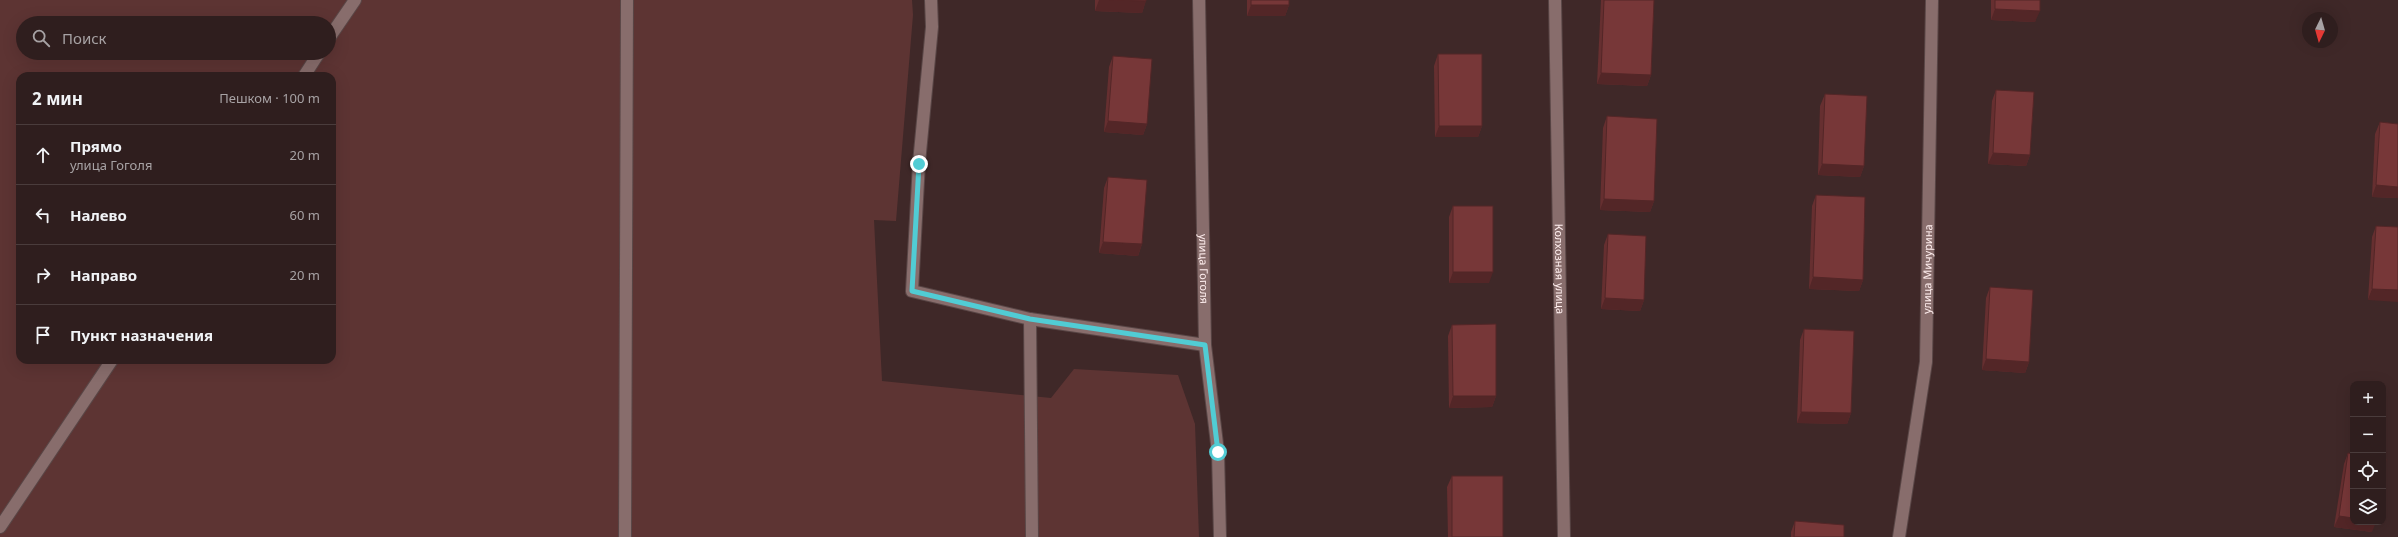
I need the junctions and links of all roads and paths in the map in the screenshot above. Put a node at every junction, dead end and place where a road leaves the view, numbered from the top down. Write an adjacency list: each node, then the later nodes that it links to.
1 (355, 0): 7 (street)
2 (627, 0): 14 (street)
3 (931, 0): 10 (street)
4 (1199, 0): 11 (street, улица Гоголя)
5 (1555, 0): 17 (street, Колхозная улица)
6 (1932, 0): 18 (street, улица Мичурина)
7 (336, 28)
8 (314, 60): 9 (street)
9 (307, 72)
10 (1030, 319): 11 (street); 15 (street)
11 (1205, 345): 16 (street, улица Гоголя)
12 (109, 364): 13 (street)
13 (0, 527)
14 (624, 537)
15 (1032, 537)
16 (1220, 537)
17 (1564, 537)
18 (1899, 537)

